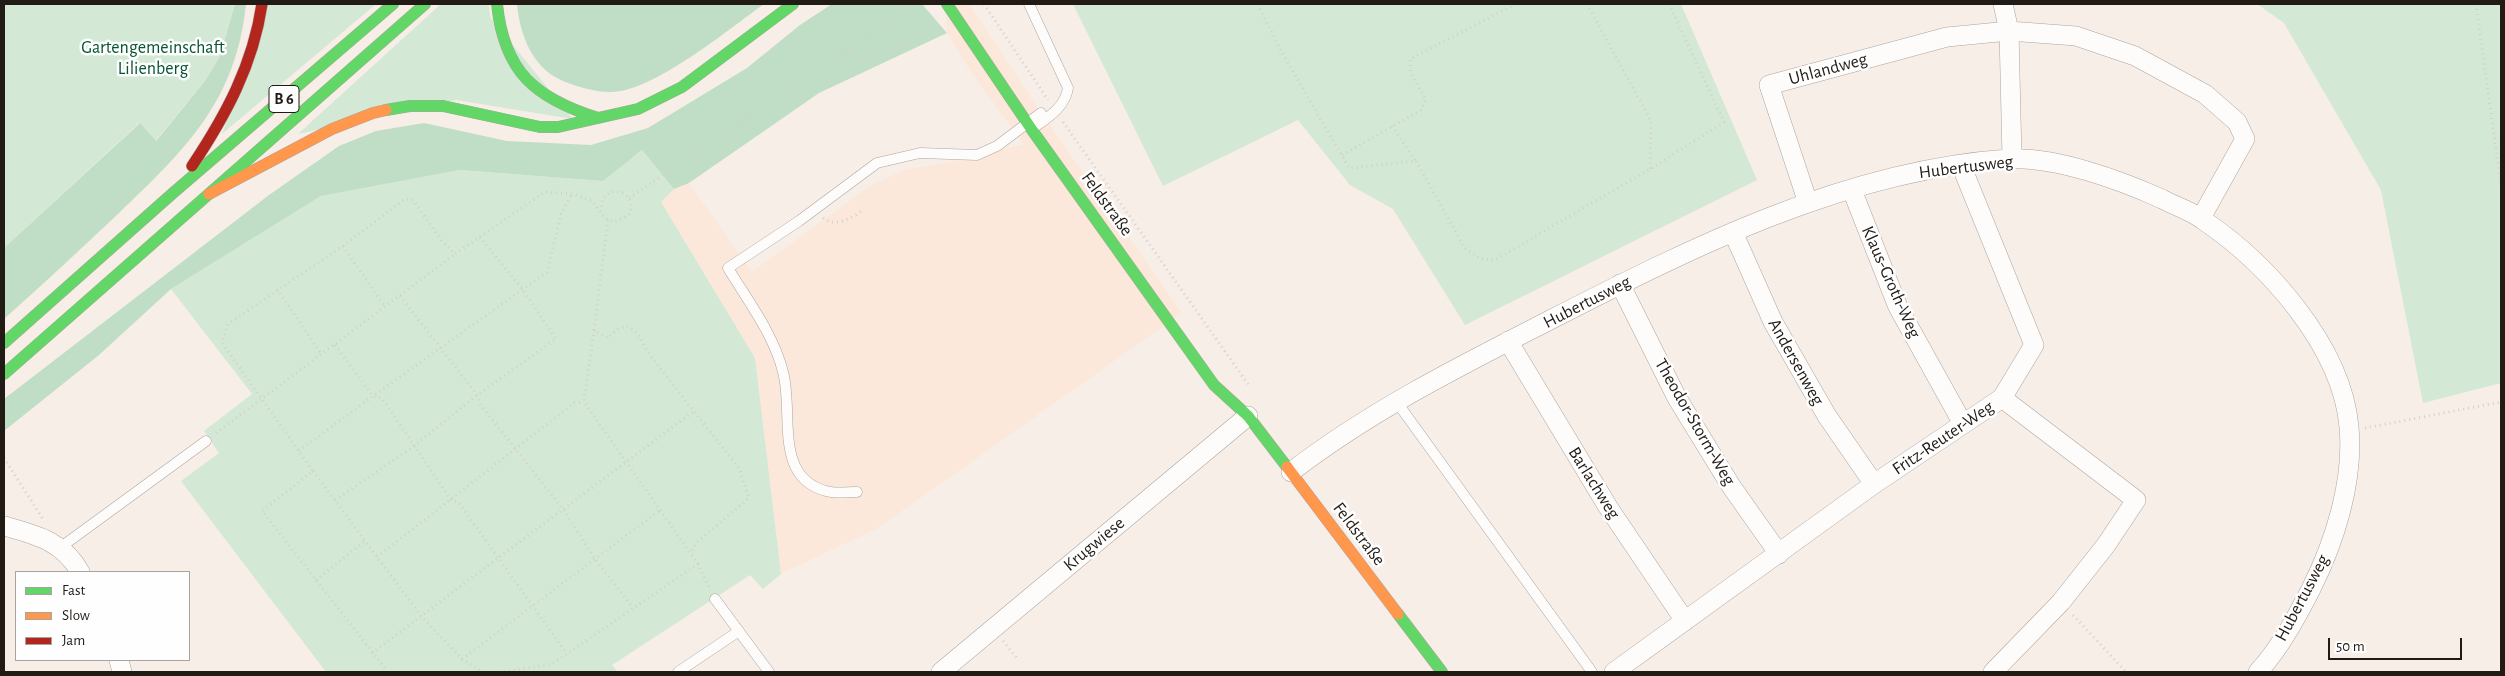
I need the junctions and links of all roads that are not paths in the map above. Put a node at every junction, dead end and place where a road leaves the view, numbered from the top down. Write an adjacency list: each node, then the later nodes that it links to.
1 (262, 4): 15 (main road)
2 (393, 4): 15 (main road, B 6)
3 (425, 4): 16 (main road, B 6)
4 (497, 4): 10 (main road)
5 (793, 4): 10 (main road)
6 (947, 4): 11 (main road, Feldstraße)
7 (1029, 4): 11 (lane)
8 (2003, 4): 9 (street)
9 (2009, 31): 12 (street); 17 (street, Uhlandweg); 18 (street, Uhlandweg)
10 (598, 118): 16 (main road)
11 (1030, 127): 27 (main road, Feldstraße); 32 (lane)
12 (2012, 159): 13 (street, Hubertusweg); 18 (street, Hubertusweg)
13 (1961, 165): 14 (street, Hubertusweg); 25 (street)
14 (1852, 190): 17 (street, Hubertusweg); 28 (street, Klaus-Groth-Weg)
15 (173, 193): 22 (main road, B 6)
16 (208, 194): 23 (main road, B 6)
17 (1808, 202): 19 (street, Hubertusweg)
18 (2201, 218): 47 (street, Hubertusweg)
19 (1733, 232): 20 (street, Hubertusweg); 31 (street, Andersenweg)
20 (1620, 284): 21 (street, Hubertusweg); 35 (street, Theodor-Storm-Weg)
21 (1508, 341): 26 (street, Hubertusweg); 38 (street, Barlachweg)
22 (4, 343)
23 (4, 374)
24 (1236, 391): 27 (main road, Feldstraße)
25 (2002, 398): 28 (street, Fritz-Reuter-Weg); 46 (street, Fritz-Reuter-Weg)
26 (1396, 401): 30 (street, Hubertusweg); 44 (lane)
27 (1248, 416): 30 (main road, Feldstraße); 42 (street, Krugwiese)
28 (1963, 424): 31 (street, Fritz-Reuter-Weg)
29 (206, 441): 34 (lane)
30 (1291, 472): 43 (main road, Feldstraße)
31 (1874, 484): 35 (street, Fritz-Reuter-Weg)
32 (857, 492)
33 (4, 526): 34 (street)
34 (61, 547): 36 (street)
35 (1779, 554): 38 (street, Fritz-Reuter-Weg)
36 (79, 571)
37 (715, 599): 39 (lane)
38 (1685, 620): 45 (street, Fritz-Reuter-Weg)
39 (739, 631): 40 (lane); 41 (lane)
40 (678, 672)
41 (769, 672)
42 (941, 672)
43 (1442, 672)
44 (1592, 672)
45 (1614, 672)
46 (1992, 672)
47 (2258, 672)

